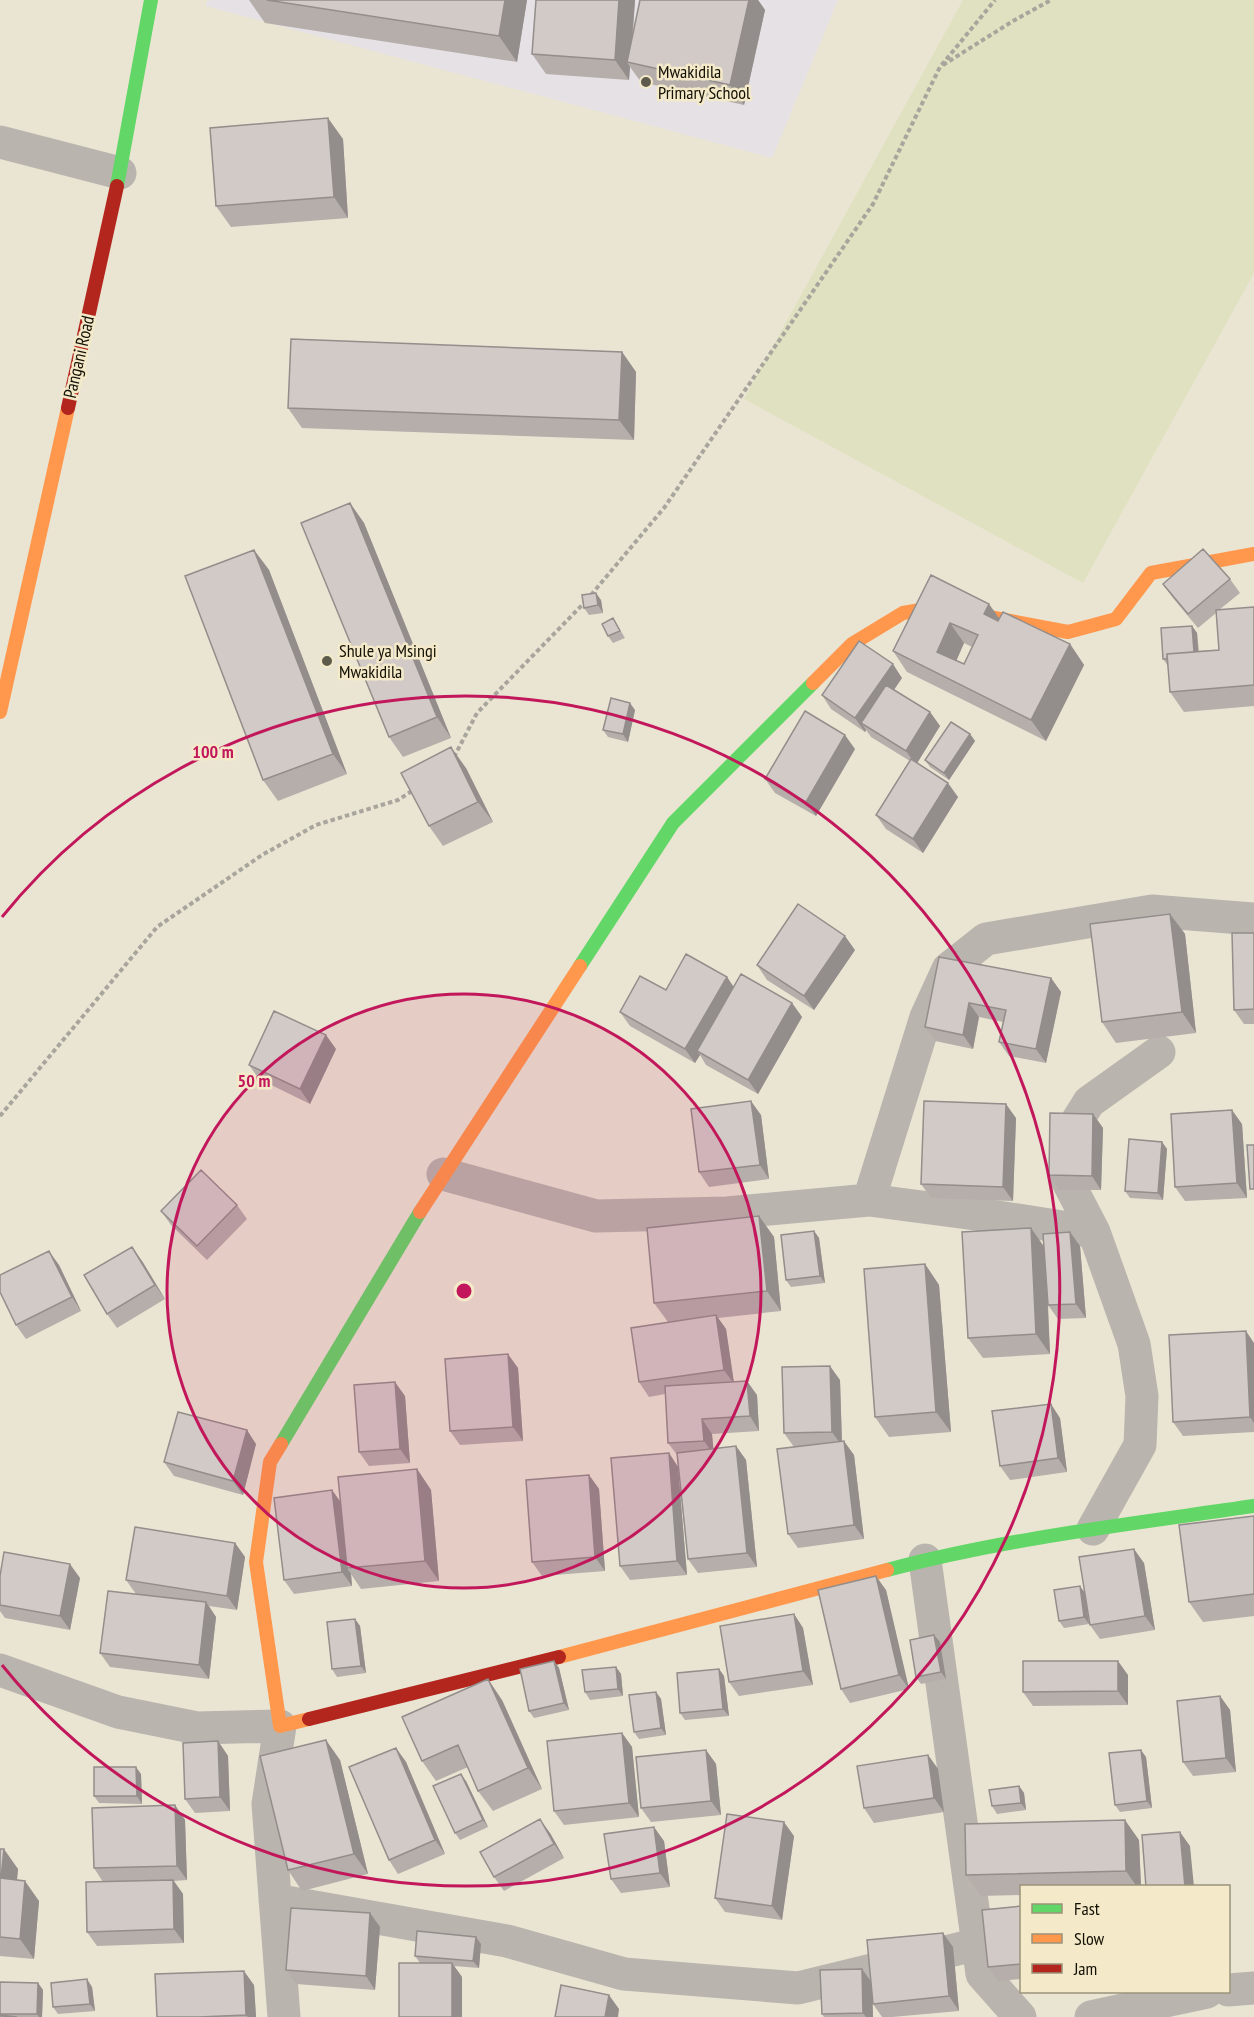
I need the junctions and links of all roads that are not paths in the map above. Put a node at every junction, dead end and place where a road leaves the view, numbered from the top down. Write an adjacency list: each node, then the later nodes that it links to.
1 (150, 0): 3 (street, Pangani Road)
2 (0, 142): 3 (street)
3 (120, 173): 5 (street, Pangani Road)
4 (1254, 554): 8 (street)
5 (0, 712)
6 (1254, 919): 9 (street)
7 (1159, 1052): 10 (street)
8 (443, 1173): 9 (street); 15 (street)
9 (868, 1200): 10 (street)
10 (1094, 1232): 12 (street)
11 (1254, 1506): 12 (street)
12 (1093, 1529): 13 (street)
13 (925, 1560): 15 (street); 17 (street)
14 (0, 1670): 15 (street)
15 (280, 1726): 16 (street)
16 (275, 1900): 17 (street); 21 (street)
17 (978, 1944): 22 (street)
18 (1254, 1988): 19 (street)
19 (1230, 1990)
20 (1202, 1993): 23 (street)
21 (284, 2017)
22 (1020, 2017)
23 (1091, 2017)

